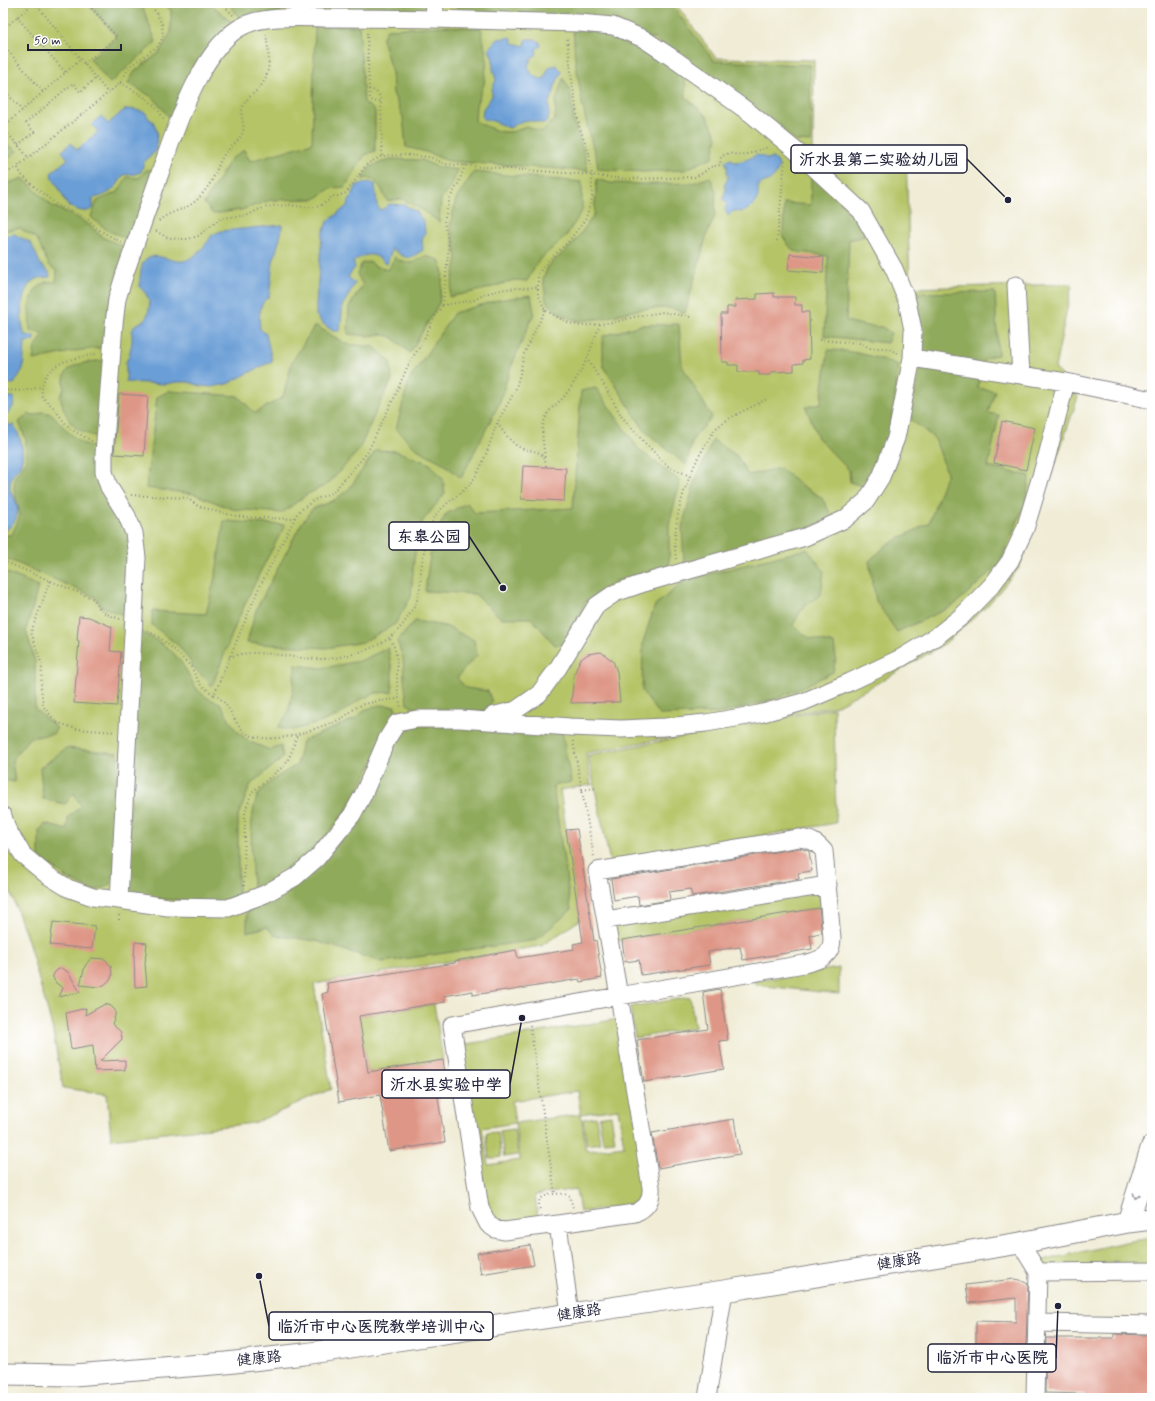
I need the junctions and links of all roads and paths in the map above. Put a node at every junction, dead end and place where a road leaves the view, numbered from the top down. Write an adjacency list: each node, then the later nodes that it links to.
1 (35, 3): 6 (path); 13 (path)
2 (87, 3): 14 (path)
3 (147, 3): 17 (path)
4 (220, 3): 10 (path)
5 (434, 11): 7 (street); 9 (street)
6 (17, 17): 11 (path); 15 (path)
7 (366, 18): 8 (street); 19 (path)
8 (264, 20): 10 (street); 35 (path)
9 (567, 22): 27 (street); 33 (path)
10 (242, 26): 25 (street)
11 (3, 29)
12 (3, 45): 20 (path)
13 (80, 59): 14 (path); 15 (path)
14 (84, 64): 16 (path)
15 (65, 72): 20 (path)
16 (96, 78): 21 (path); 26 (path)
17 (120, 82): 21 (path); 25 (path)
18 (3, 89): 23 (path)
19 (369, 89): 22 (path); 22 (path)
20 (43, 92): 23 (path)
21 (108, 93): 29 (path)
22 (381, 101): 28 (path)
23 (22, 110): 24 (path)
24 (3, 127): 26 (path)
25 (172, 139): 34 (street)
26 (18, 145): 29 (path)
27 (780, 145): 33 (path); 36 (path); 46 (street)
28 (382, 156): 30 (path); 35 (path)
29 (28, 157): 31 (path)
30 (465, 165): 33 (path); 40 (path)
31 (17, 167): 32 (path); 37 (path)
32 (3, 175)
33 (592, 175): 39 (path)
34 (144, 218): 35 (path); 37 (street)
35 (156, 231)
36 (777, 242)
37 (133, 249): 45 (street)
38 (1016, 285): 48 (street)
39 (538, 287): 40 (path); 41 (path)
40 (443, 305): 60 (path)
41 (545, 310): 43 (path); 54 (path)
42 (690, 317): 43 (path)
43 (600, 324): 47 (path)
44 (819, 340): 46 (path)
45 (112, 354): 50 (path); 55 (street)
46 (912, 358): 48 (street); 62 (street)
47 (587, 359): 56 (path); 58 (path)
48 (1021, 375): 49 (street)
49 (1066, 382): 53 (street); 71 (street)
50 (41, 387): 51 (path); 55 (path)
51 (3, 390)
52 (767, 399): 58 (path)
53 (1152, 400)
54 (497, 423): 56 (path); 65 (path)
55 (104, 445): 59 (street)
56 (545, 458): 57 (path)
57 (546, 467)
58 (690, 476): 62 (path)
59 (114, 494): 60 (path); 64 (street)
60 (294, 519): 66 (path)
61 (3, 561): 63 (path)
62 (679, 573): 69 (street)
63 (50, 581): 64 (path); 72 (path)
64 (134, 624): 67 (path); 72 (street)
65 (390, 639): 66 (path); 68 (path)
66 (229, 657): 67 (path)
67 (214, 695): 73 (path)
68 (400, 699): 70 (path); 73 (path)
69 (473, 720): 70 (street); 71 (street)
70 (406, 721): 80 (street)
71 (570, 727): 75 (path)
72 (128, 733): 79 (street)
73 (297, 735): 80 (path)
74 (595, 788): 75 (path)
75 (582, 790): 77 (path)
76 (3, 816): 79 (street)
77 (597, 872): 78 (street); 81 (street)
78 (828, 885): 81 (street); 82 (street)
79 (120, 900): 80 (street)
80 (244, 902)
81 (606, 920): 82 (street)
82 (619, 996): 83 (street); 88 (street)
83 (528, 1012): 85 (path); 88 (street)
84 (1152, 1146): 87 (main road, one-way to 87)
85 (555, 1194): 88 (path); 88 (path)
86 (1152, 1219): 87 (main road, 健康路)
87 (1128, 1222): 89 (main road, 健康路)
88 (558, 1224): 93 (street)
89 (1020, 1243): 91 (street); 92 (main road, 健康路)
90 (1152, 1271): 91 (street)
91 (1038, 1272): 94 (street)
92 (724, 1291): 93 (main road, 健康路); 97 (street)
93 (570, 1314): 96 (main road, 健康路)
94 (1037, 1323): 95 (street); 98 (street)
95 (1152, 1325)
96 (3, 1374)
97 (707, 1398)
98 (1035, 1398)

